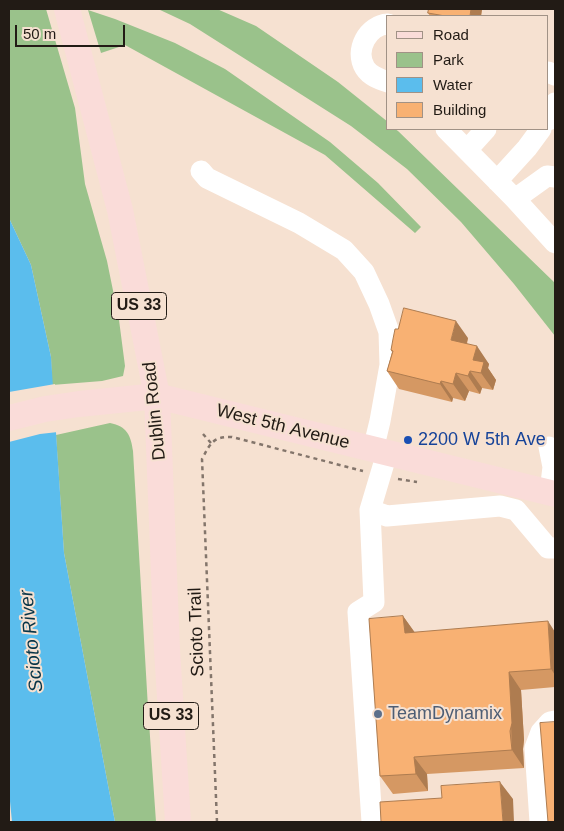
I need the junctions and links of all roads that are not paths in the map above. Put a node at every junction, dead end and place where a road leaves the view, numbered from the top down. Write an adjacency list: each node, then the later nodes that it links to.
1 (67, 9): 15 (main road, Dublin Road / US 33)
2 (386, 24): 3 (street)
3 (386, 81)
4 (555, 103): 5 (street)
5 (549, 119)
6 (447, 130): 9 (street)
7 (485, 130): 9 (street)
8 (540, 130): 12 (street)
9 (467, 150): 12 (street)
10 (201, 171): 18 (street)
11 (555, 177): 13 (street)
12 (497, 181): 13 (street)
13 (515, 199): 14 (street)
14 (555, 243)
15 (157, 396): 16 (main road, West 5th Avenue); 18 (main road, West 5th Avenue); 23 (main road, Dublin Road / US 33)
16 (9, 418)
17 (548, 447): 19 (street)
18 (380, 459): 19 (main road, West 5th Avenue); 20 (street)
19 (553, 493)
20 (370, 510): 21 (street); 24 (street)
21 (555, 548)
22 (555, 721): 25 (street)
23 (178, 822)
24 (372, 822)
25 (540, 822)

